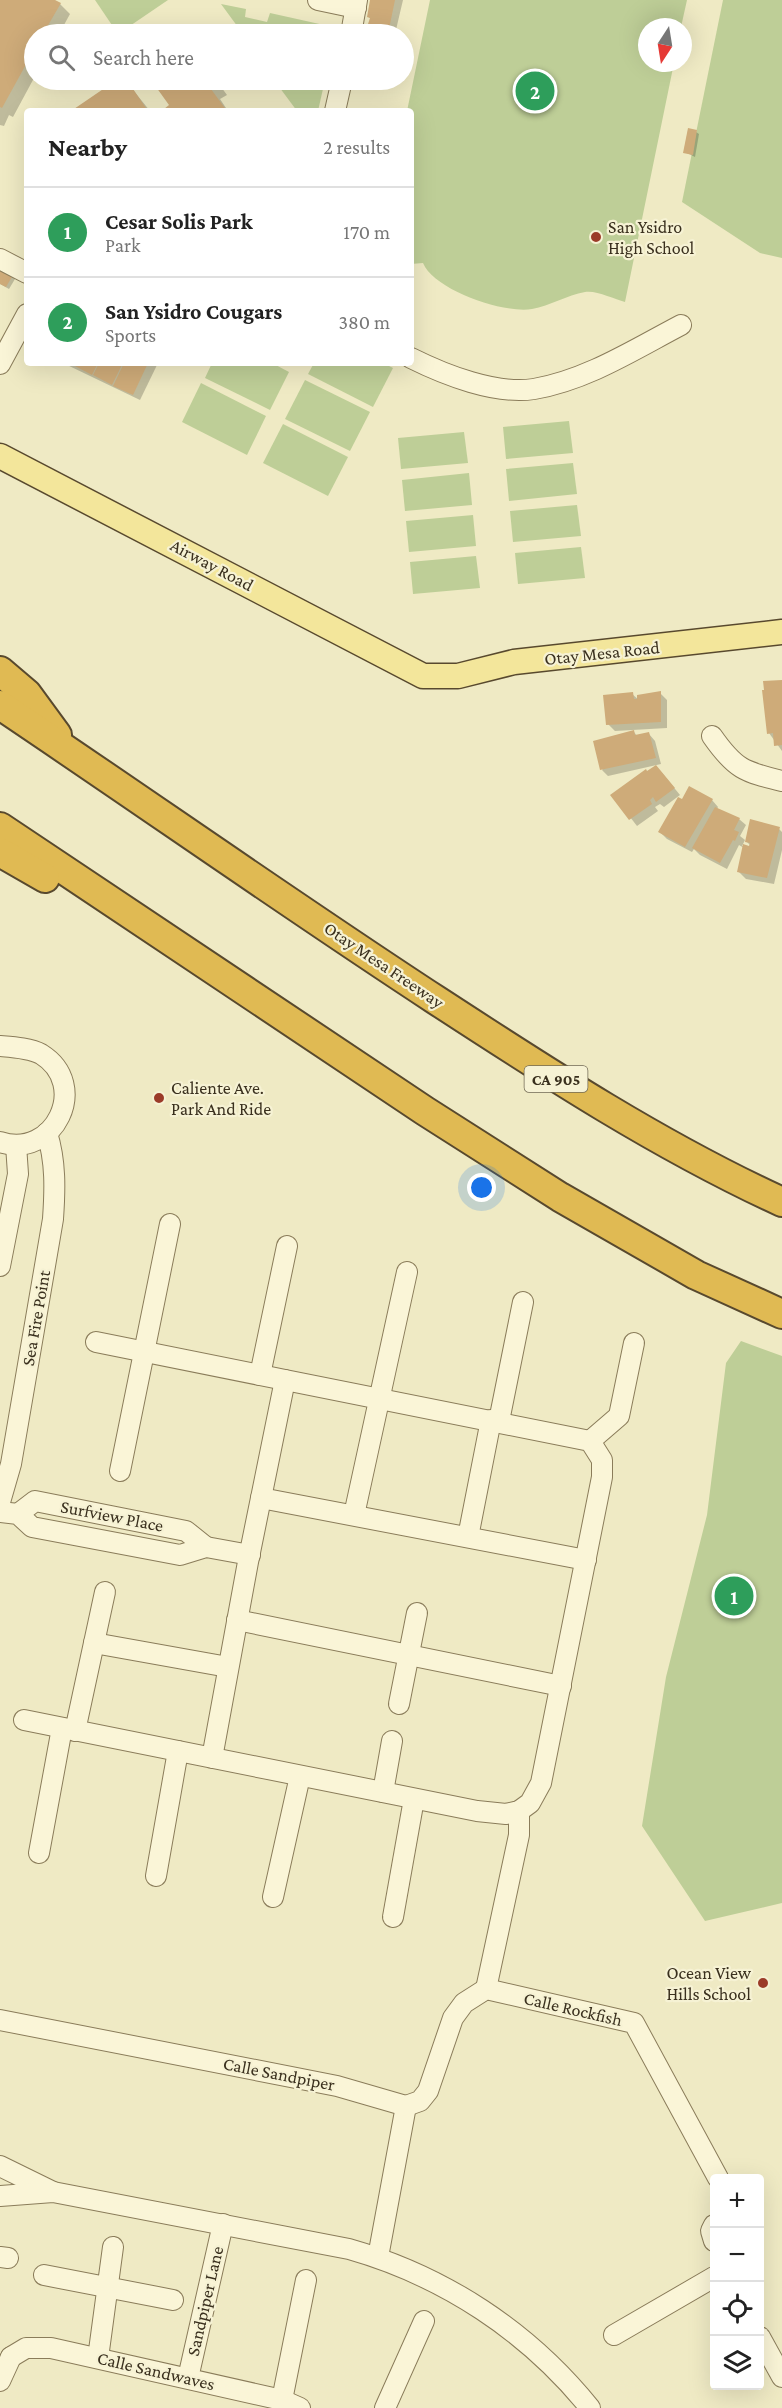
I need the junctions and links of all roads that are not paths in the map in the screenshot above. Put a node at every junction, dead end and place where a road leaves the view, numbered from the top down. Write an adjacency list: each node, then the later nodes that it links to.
1 (318, 0): 2 (street)
2 (357, 4): 3 (street)
3 (353, 24)
4 (340, 90): 5 (street)
5 (336, 108)
6 (0, 258): 7 (street)
7 (24, 271)
8 (24, 320): 11 (street)
9 (681, 325): 10 (street)
10 (414, 359)
11 (0, 364)
12 (0, 456): 15 (main road, Airway Road)
13 (782, 632): 15 (main road, Otay Mesa Road)
14 (0, 671): 18 (highway)
15 (423, 676)
16 (0, 705): 18 (highway, Otay Mesa Freeway / CA 905)
17 (712, 736): 19 (street)
18 (69, 751): 26 (highway, Otay Mesa Freeway / CA 905)
19 (782, 781)
20 (0, 827): 22 (highway)
21 (0, 852): 22 (highway)
22 (235, 985): 32 (highway)
23 (0, 1046): 24 (street)
24 (46, 1133): 25 (street); 43 (street, Sea Fire Point)
25 (8, 1143): 29 (street)
26 (782, 1202)
27 (170, 1224): 35 (street)
28 (287, 1246): 36 (street)
29 (0, 1266)
30 (408, 1272): 38 (street)
31 (523, 1302): 39 (street)
32 (782, 1314)
33 (96, 1342): 35 (street)
34 (634, 1343): 40 (street)
35 (144, 1352): 36 (street); 41 (street)
36 (260, 1375): 37 (street)
37 (285, 1380): 38 (street); 42 (street)
38 (381, 1398): 39 (street); 45 (street)
39 (495, 1421): 40 (street); 46 (street)
40 (590, 1441): 48 (street)
41 (120, 1471)
42 (261, 1498): 45 (street); 47 (street)
43 (0, 1502)
44 (9, 1513): 47 (street, Surfview Place)
45 (354, 1515): 46 (street)
46 (468, 1537): 48 (street)
47 (250, 1555): 51 (street)
48 (586, 1560): 55 (street)
49 (105, 1592): 52 (street)
50 (417, 1613): 53 (street)
51 (237, 1620): 53 (street); 54 (street)
52 (94, 1643): 54 (street); 58 (street)
53 (409, 1655): 55 (street); 56 (street)
54 (228, 1667): 61 (street)
55 (561, 1686): 65 (street)
56 (399, 1704)
57 (24, 1720): 58 (street)
58 (68, 1729): 60 (street); 66 (street)
59 (392, 1741): 63 (street)
60 (178, 1751): 61 (street); 67 (street)
61 (212, 1758): 62 (street)
62 (300, 1776): 63 (street); 68 (street)
63 (382, 1792): 64 (street)
64 (414, 1798): 65 (street); 69 (street)
65 (519, 1811): 70 (street)
66 (39, 1853)
67 (156, 1876)
68 (273, 1897)
69 (393, 1917)
70 (486, 1989): 72 (street); 74 (street, Calle Rockfish)
71 (0, 2020): 72 (street, Calle Sandpiper)
72 (406, 2106): 79 (street)
73 (0, 2166): 75 (street)
74 (716, 2174)
75 (53, 2192): 76 (street); 77 (street)
76 (0, 2196)
77 (223, 2224): 79 (street); 91 (street, Sandpiper Lane)
78 (113, 2247): 83 (street)
79 (378, 2257): 95 (street)
80 (44, 2275): 83 (street)
81 (710, 2279): 86 (street)
82 (306, 2280): 93 (street)
83 (108, 2288): 84 (street); 89 (street)
84 (173, 2300)
85 (424, 2321): 94 (street)
86 (614, 2334)
87 (764, 2346): 90 (street)
88 (6, 2354): 89 (street, Calle Sandwaves); 92 (street)
89 (98, 2358): 91 (street, Calle Sandwaves)
90 (782, 2377)
91 (188, 2378): 93 (street, Calle Sandwaves)
92 (0, 2381)
93 (291, 2404)
94 (385, 2408)
95 (590, 2408)

